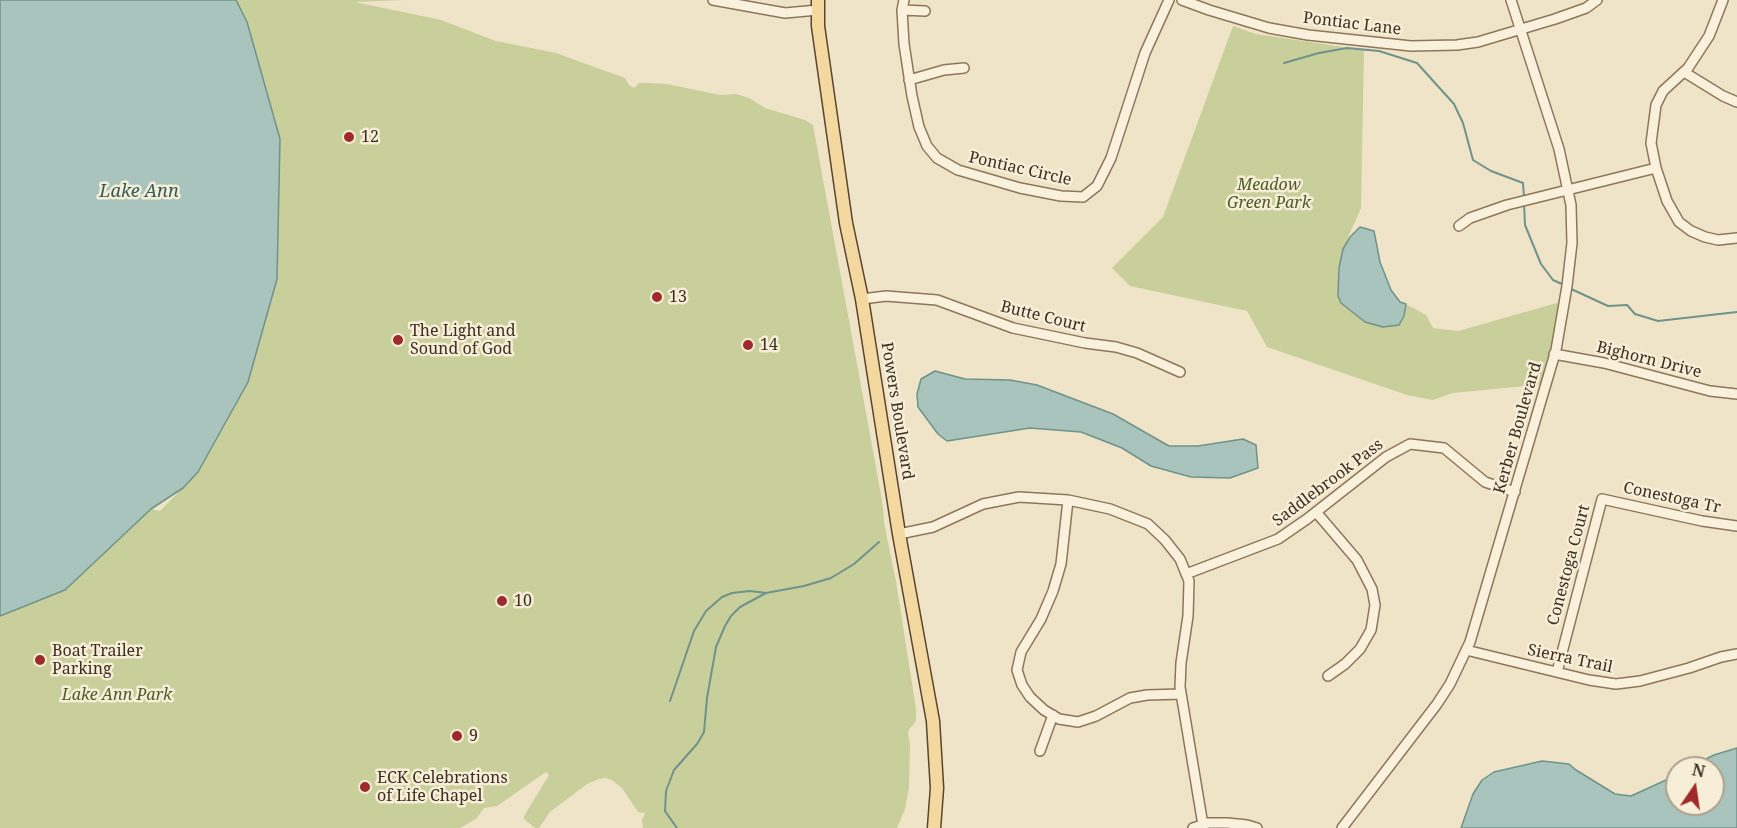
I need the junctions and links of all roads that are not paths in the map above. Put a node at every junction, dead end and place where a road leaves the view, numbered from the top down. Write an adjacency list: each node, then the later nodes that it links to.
1 (713, 0): 7 (street)
2 (1168, 0): 13 (street, Pontiac Circle)
3 (1182, 0): 10 (street, Pontiac Lane)
4 (1511, 0): 10 (street, Kerber Boulevard)
5 (1597, 0): 10 (street, Pontiac Lane)
6 (1723, 0): 12 (street)
7 (818, 5): 19 (main road, Powers Boulevard)
8 (903, 5): 9 (street); 13 (street, Pontiac Circle)
9 (924, 11)
10 (1520, 30): 16 (street, Kerber Boulevard)
11 (964, 68): 13 (street)
12 (1684, 72): 14 (street); 15 (street)
13 (909, 80)
14 (1737, 102)
15 (1656, 168): 16 (street); 18 (street)
16 (1568, 190): 17 (street); 20 (street, Kerber Boulevard)
17 (1460, 226)
18 (1737, 238)
19 (862, 299): 21 (street, Butte Court); 28 (main road, Powers Boulevard)
20 (1554, 354): 22 (street, Bighorn Drive); 23 (street, Kerber Boulevard)
21 (1180, 372)
22 (1737, 394)
23 (1515, 492): 26 (street, Saddlebrook Pass); 30 (street, Kerber Boulevard)
24 (1602, 499): 27 (street, Conestoga Tr); 32 (street, Conestoga Court)
25 (1068, 500): 28 (street); 29 (street); 35 (street)
26 (1316, 512): 29 (street, Saddlebrook Pass); 33 (street)
27 (1737, 526)
28 (899, 534): 38 (main road, Powers Boulevard)
29 (1186, 574): 34 (street)
30 (1466, 650): 32 (street, Sierra Trail); 40 (street, Kerber Boulevard)
31 (1737, 654): 32 (street, Sierra Trail)
32 (1557, 672)
33 (1328, 676)
34 (1181, 694): 35 (street); 37 (street)
35 (1053, 715): 36 (street)
36 (1040, 751)
37 (1198, 826): 39 (street)
38 (934, 828)
39 (1257, 828)
40 (1342, 828)

